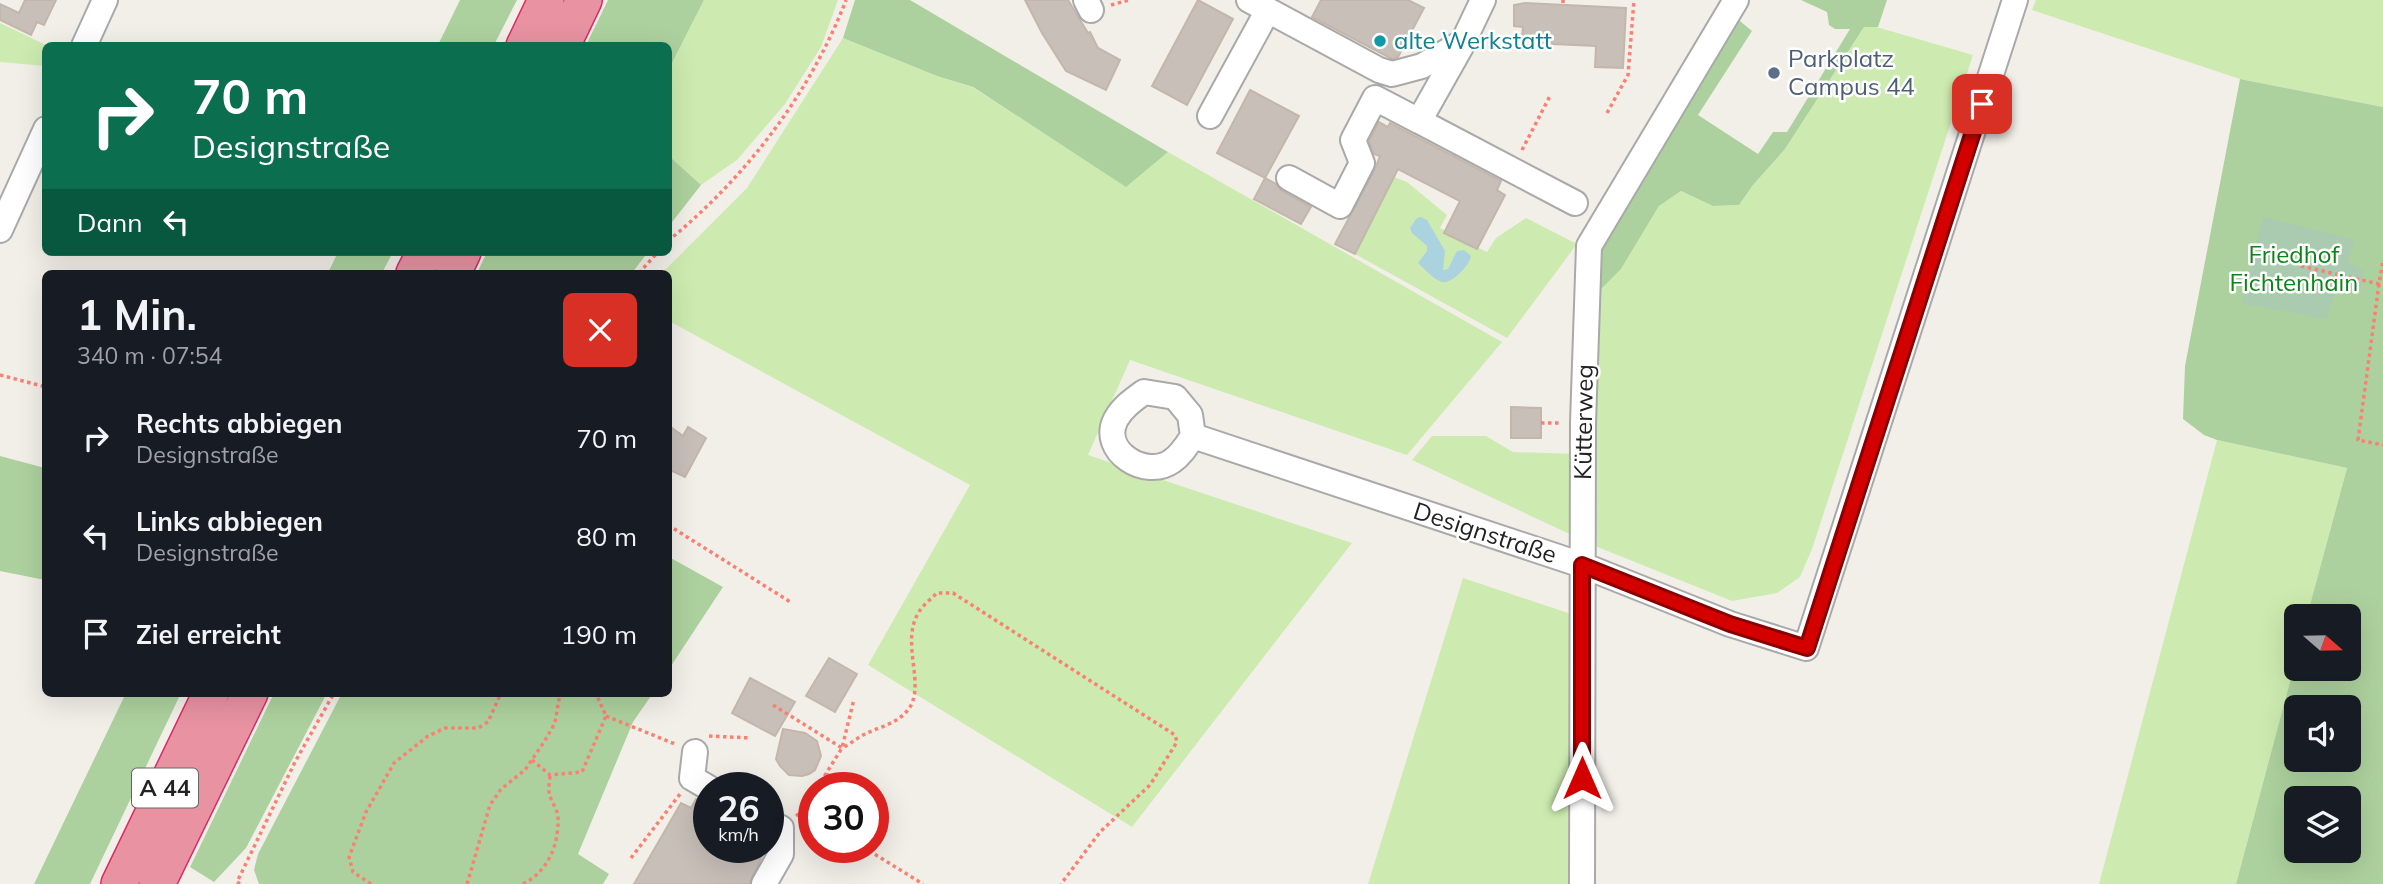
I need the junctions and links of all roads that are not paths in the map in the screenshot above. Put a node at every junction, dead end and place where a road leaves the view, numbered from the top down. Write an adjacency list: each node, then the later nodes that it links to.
1 (105, 0): 8 (street)
2 (546, 0): 9 (highway)
3 (584, 0): 10 (highway)
4 (1483, 0): 11 (street)
5 (1736, 0): 19 (street, Kütterweg)
6 (2015, 0): 19 (street, Designstraße)
7 (1259, 5): 11 (street); 12 (street)
8 (86, 42)
9 (526, 42)
10 (564, 42)
11 (1463, 42): 13 (street)
12 (1210, 116)
13 (1419, 121): 15 (street); 16 (street)
14 (42, 138): 17 (street)
15 (1289, 178)
16 (1575, 203)
17 (0, 229)
18 (1193, 436): 19 (street, Designstraße)
19 (1582, 565): 28 (street, Kütterweg)
20 (209, 697): 25 (highway, A 44)
21 (248, 697): 26 (highway, A 44)
22 (695, 752): 23 (street)
23 (698, 772)
24 (776, 863): 27 (street)
25 (119, 884)
26 (157, 884)
27 (764, 884)
28 (1582, 884)

